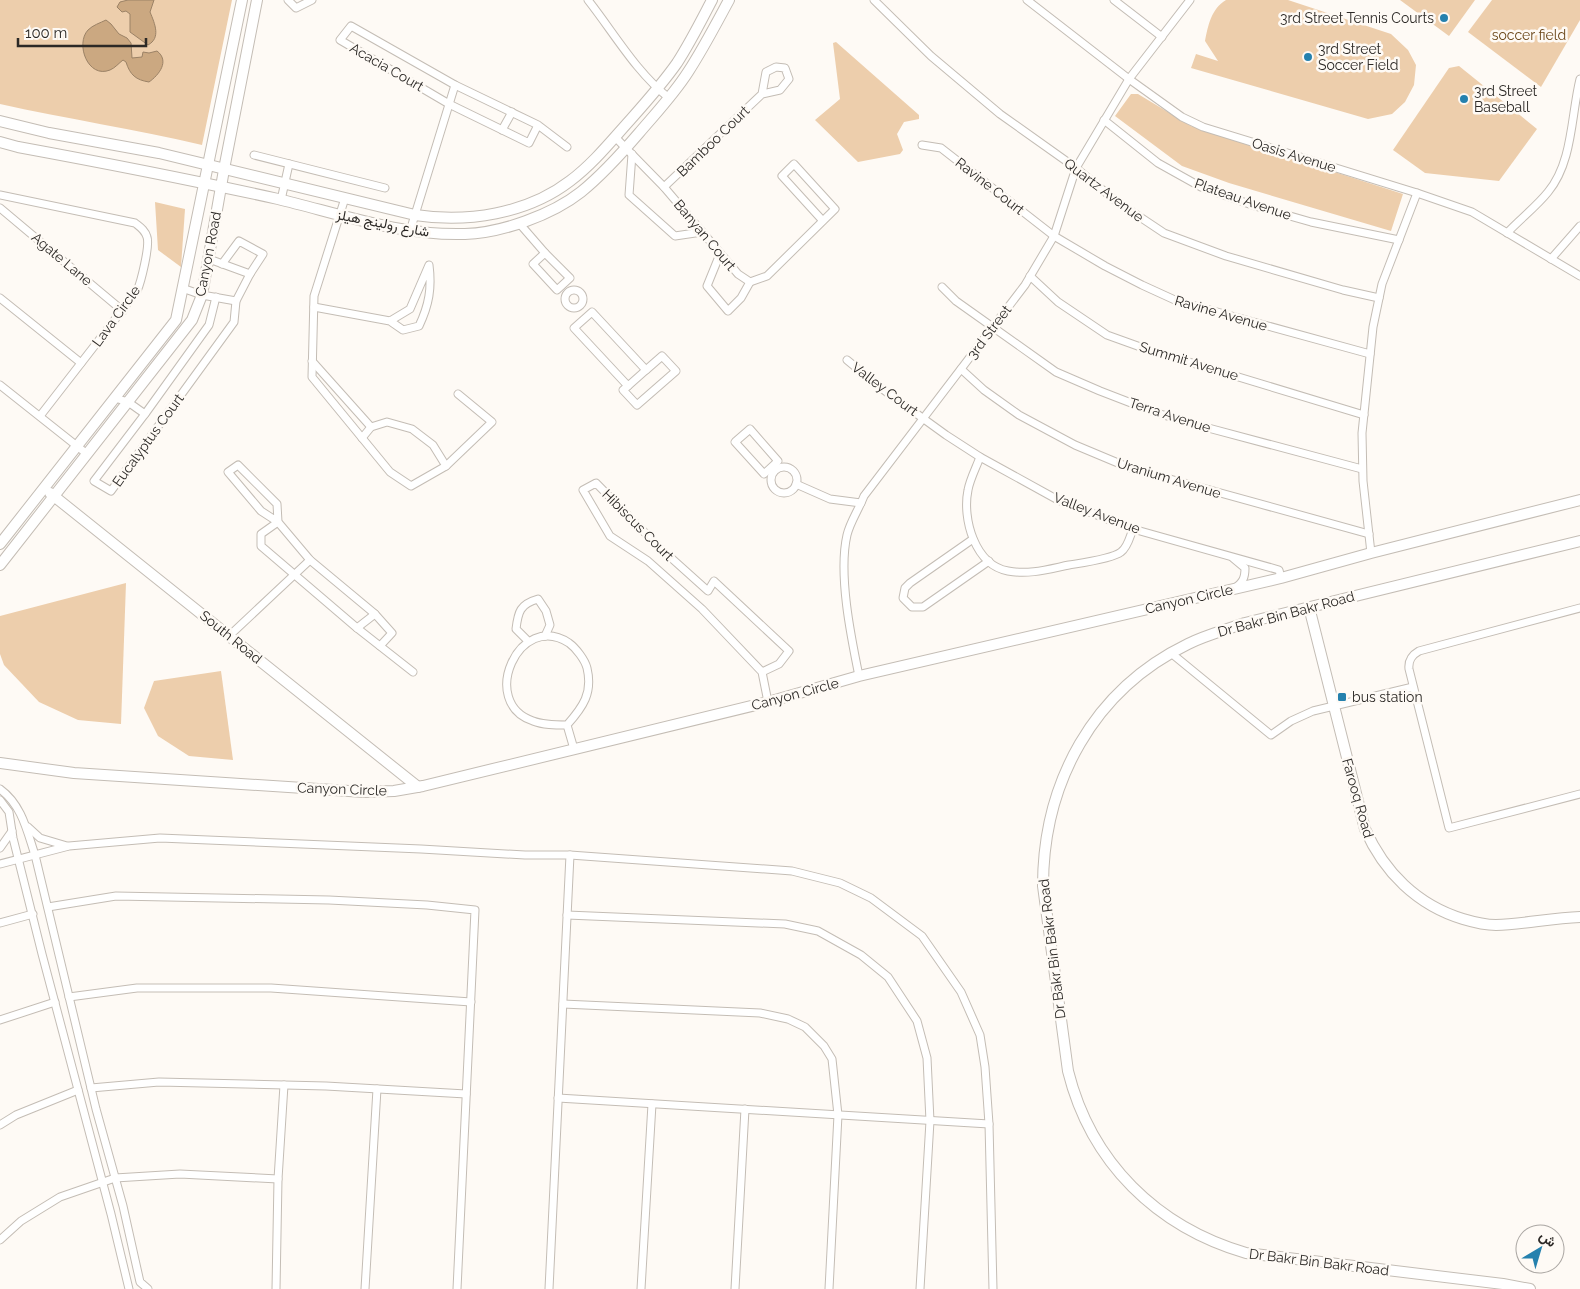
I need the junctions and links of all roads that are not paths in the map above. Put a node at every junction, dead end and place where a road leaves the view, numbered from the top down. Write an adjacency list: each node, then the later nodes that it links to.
1 (242, 0): 32 (main road, Canyon Road)
2 (257, 0): 34 (main road, Canyon Road)
3 (288, 0): 4 (street)
4 (312, 0)
5 (588, 0): 16 (street)
6 (712, 0): 16 (main road, شارع رولينج هيلز)
7 (729, 0): 18 (main road, شارع رولينج هيلز)
8 (874, 0): 33 (street, Quartz Avenue)
9 (1027, 0): 13 (street, Oasis Avenue)
10 (1114, 0): 12 (street)
11 (1187, 1): 12 (street, 3rd Street)
12 (1162, 37): 13 (street, 3rd Street)
13 (1129, 79): 21 (street, 3rd Street); 40 (street, Oasis Avenue)
14 (1580, 79): 52 (street)
15 (455, 85): 19 (street); 19 (street, Acacia Court); 20 (street, Acacia Court)
16 (657, 89): 18 (street); 25 (main road, شارع رولينج هيلز)
17 (762, 94): 38 (street, Bamboo Court)
18 (669, 98): 29 (main road, شارع رولينج هيلز)
19 (450, 104): 24 (street, Acacia Court); 46 (street)
20 (512, 112): 23 (street, Acacia Court); 24 (street)
21 (1104, 120): 33 (street, 3rd Street); 54 (street, Plateau Avenue)
22 (0, 121): 32 (main road, شارع رولينج هيلز)
23 (538, 125): 24 (street, Acacia Court); 28 (street, Acacia Court)
24 (502, 130)
25 (615, 137): 29 (street, Banyan Court); 46 (main road, شارع رولينج هيلز)
26 (0, 142): 35 (main road, شارع رولينج هيلز)
27 (922, 146): 53 (street, Ravine Court)
28 (568, 147)
29 (629, 151): 38 (street, Banyan Court); 48 (main road, شارع رولينج هيلز); 51 (street)
30 (254, 156): 31 (street)
31 (289, 164): 36 (street); 39 (street)
32 (208, 165): 34 (main road, شارع رولينج هيلز); 35 (main road, Canyon Road)
33 (1076, 168): 53 (street, 3rd Street); 71 (street, Quartz Avenue)
34 (224, 170): 36 (main road, شارع رولينج هيلز); 37 (main road, Canyon Road)
35 (204, 183): 37 (main road, شارع رولينج هيلز); 66 (main road, Canyon Road)
36 (285, 184): 42 (main road, شارع رولينج هيلز); 43 (street)
37 (221, 187): 43 (main road, شارع رولينج هيلز); 57 (main road, Canyon Road)
38 (664, 187): 51 (street, Banyan Court)
39 (385, 188)
40 (1417, 193): 52 (street, Oasis Avenue); 54 (street)
41 (0, 195): 75 (street, Lava Circle)
42 (345, 198): 45 (street); 46 (main road, شارع رولينج هيلز)
43 (281, 200): 45 (main road, شارع رولينج هيلز)
44 (0, 208): 75 (street, Agate Lane)
45 (340, 215): 50 (main road, شارع رولينج هيلز); 73 (street)
46 (415, 215): 50 (street)
47 (823, 221): 47 (street); 63 (street)
48 (519, 223): 50 (main road, شارع رولينج هيلز); 55 (street)
49 (1580, 226): 58 (street)
50 (410, 231)
51 (702, 232): 56 (street, Banyan Court)
52 (1507, 233): 58 (street, Oasis Avenue)
53 (1054, 236): 61 (street, 3rd Street); 79 (street, Ravine Avenue)
54 (1399, 240): 71 (street)
55 (545, 253): 64 (street); 64 (street)
56 (720, 254): 63 (street, Banyan Court); 63 (street)
57 (208, 258): 59 (street); 68 (main road, Canyon Road)
58 (1551, 259): 62 (street, Oasis Avenue)
59 (222, 264): 60 (street); 60 (street, Eucalyptus Court)
60 (250, 274): 72 (street, Eucalyptus Court)
61 (1030, 276): 78 (street, 3rd Street); 91 (street, Summit Avenue)
62 (1580, 276)
63 (750, 282)
64 (564, 284): 67 (street)
65 (942, 287): 78 (street, Terra Avenue)
66 (182, 288): 68 (street); 88 (main road, Canyon Road)
67 (568, 292): 74 (street); 74 (street)
68 (202, 295): 70 (street); 89 (main road, Canyon Road)
69 (0, 298): 82 (street)
70 (216, 298): 72 (street); 90 (street, Eucalyptus Court)
71 (1379, 298): 79 (street)
72 (236, 301): 90 (street, Eucalyptus Court)
73 (314, 307): 77 (street); 80 (street)
74 (579, 307): 76 (street)
75 (123, 311): 82 (street, Lava Circle)
76 (587, 317): 84 (street); 86 (street)
77 (390, 321): 77 (street)
78 (993, 327): 83 (street, 3rd Street); 101 (street, Terra Avenue)
79 (1370, 354): 91 (street)
80 (312, 360): 94 (street); 95 (street)
81 (847, 360): 93 (street, Valley Court)
82 (81, 363): 92 (street, Lava Circle)
83 (961, 369): 93 (street, 3rd Street); 109 (street, Uranium Avenue)
84 (646, 370): 86 (street); 86 (street)
85 (0, 384): 92 (street)
86 (628, 386)
87 (458, 394): 99 (street)
88 (115, 398): 89 (street, Eucalyptus Court); 96 (main road, Canyon Road)
89 (128, 402): 90 (street, Eucalyptus Court); 97 (main road, Canyon Road)
90 (145, 414)
91 (1364, 414): 101 (street)
92 (40, 416): 96 (street)
93 (924, 418): 98 (street, Valley Avenue); 106 (street, 3rd Street)
94 (371, 427): 95 (street); 99 (street)
95 (362, 438): 99 (street)
96 (77, 446): 97 (street); 103 (main road, Canyon Road)
97 (88, 454): 104 (main road, Canyon Road)
98 (980, 457): 108 (street, Valley Avenue); 110 (street)
99 (446, 466)
100 (773, 468): 100 (street); 102 (street); 102 (street)
101 (1362, 469): 109 (street)
102 (796, 484): 106 (street)
103 (43, 489): 104 (main road, South Road); 112 (main road, Canyon Road)
104 (55, 495): 117 (main road, Canyon Road); 126 (main road, South Road)
105 (1580, 500): 113 (main road, Canyon Circle)
106 (861, 503): 134 (street, 3rd Street)
107 (278, 522): 107 (street); 115 (street); 118 (street)
108 (1133, 528): 114 (street, Valley Avenue); 116 (street)
109 (1369, 534): 113 (street)
110 (973, 539): 116 (street); 116 (street)
111 (1580, 541): 121 (main road, Dr Bakr Bin Bakr Road)
112 (0, 544)
113 (1371, 552): 119 (main road, Canyon Circle)
114 (1226, 554): 119 (street, Valley Avenue); 120 (street)
115 (310, 560): 118 (street); 123 (street)
116 (989, 561)
117 (0, 565)
118 (294, 576): 125 (street); 126 (street)
119 (1281, 578): 120 (main road, Canyon Circle)
120 (1233, 589): 134 (main road, Canyon Circle)
121 (1309, 607): 131 (main road, Dr Bakr Bin Bakr Road); 137 (main road, Farooq Road)
122 (1580, 608): 135 (street)
123 (375, 614): 125 (street); 130 (street)
124 (550, 625): 127 (street); 128 (street); 129 (street)
125 (357, 628): 130 (street)
126 (229, 636): 141 (main road, South Road)
127 (545, 636): 128 (street); 129 (street)
128 (562, 639): 138 (street)
129 (528, 641): 138 (street)
130 (380, 646): 132 (street)
131 (1171, 653): 137 (street); 190 (main road, Dr Bakr Bin Bakr Road)
132 (413, 672)
133 (762, 672): 133 (street, Hibiscus Court); 136 (street)
134 (859, 676): 136 (main road, Canyon Circle)
135 (1413, 687): 137 (street); 143 (street)
136 (768, 702): 139 (main road, Canyon Circle)
137 (1334, 706): 156 (main road, Farooq Road)
138 (567, 725): 139 (street)
139 (574, 749): 141 (main road, Canyon Circle)
140 (0, 763): 141 (main road, Canyon Circle)
141 (418, 787)
142 (0, 789): 145 (street)
143 (1580, 794)
144 (0, 800): 146 (street)
145 (23, 818): 147 (street); 149 (street)
146 (12, 831): 148 (street); 151 (street)
147 (69, 846): 149 (street); 150 (street)
148 (0, 848)
149 (35, 855): 151 (street); 153 (street)
150 (570, 855): 155 (street); 173 (street)
151 (19, 859): 152 (street); 154 (street)
152 (0, 864)
153 (48, 907): 158 (street); 160 (street)
154 (33, 914): 157 (street); 159 (street)
155 (567, 915): 161 (street); 172 (street)
156 (1580, 918)
157 (0, 923)
158 (69, 997): 160 (street); 164 (street)
159 (55, 1002): 162 (street); 166 (street)
160 (471, 1002): 167 (street)
161 (563, 1004): 168 (street); 171 (street)
162 (0, 1020)
163 (284, 1085): 164 (street); 165 (street); 176 (street)
164 (91, 1088): 175 (street)
165 (377, 1089): 167 (street); 182 (street)
166 (78, 1090): 174 (street); 177 (street)
167 (466, 1094): 183 (street)
168 (558, 1098): 169 (street); 184 (street)
169 (652, 1104): 170 (street); 185 (street)
170 (745, 1109): 171 (street); 186 (street)
171 (838, 1115): 172 (street); 187 (street)
172 (930, 1121): 173 (street); 188 (street)
173 (989, 1124): 189 (street)
174 (0, 1125)
175 (115, 1178): 176 (street); 177 (street); 180 (street)
176 (278, 1179): 181 (street)
177 (102, 1183): 178 (street); 179 (street)
178 (0, 1240)
179 (129, 1289)
180 (148, 1289)
181 (276, 1289)
182 (365, 1289)
183 (457, 1289)
184 (549, 1289)
185 (641, 1289)
186 (735, 1289)
187 (829, 1289)
188 (920, 1289)
189 (993, 1289)
190 (1530, 1289)

